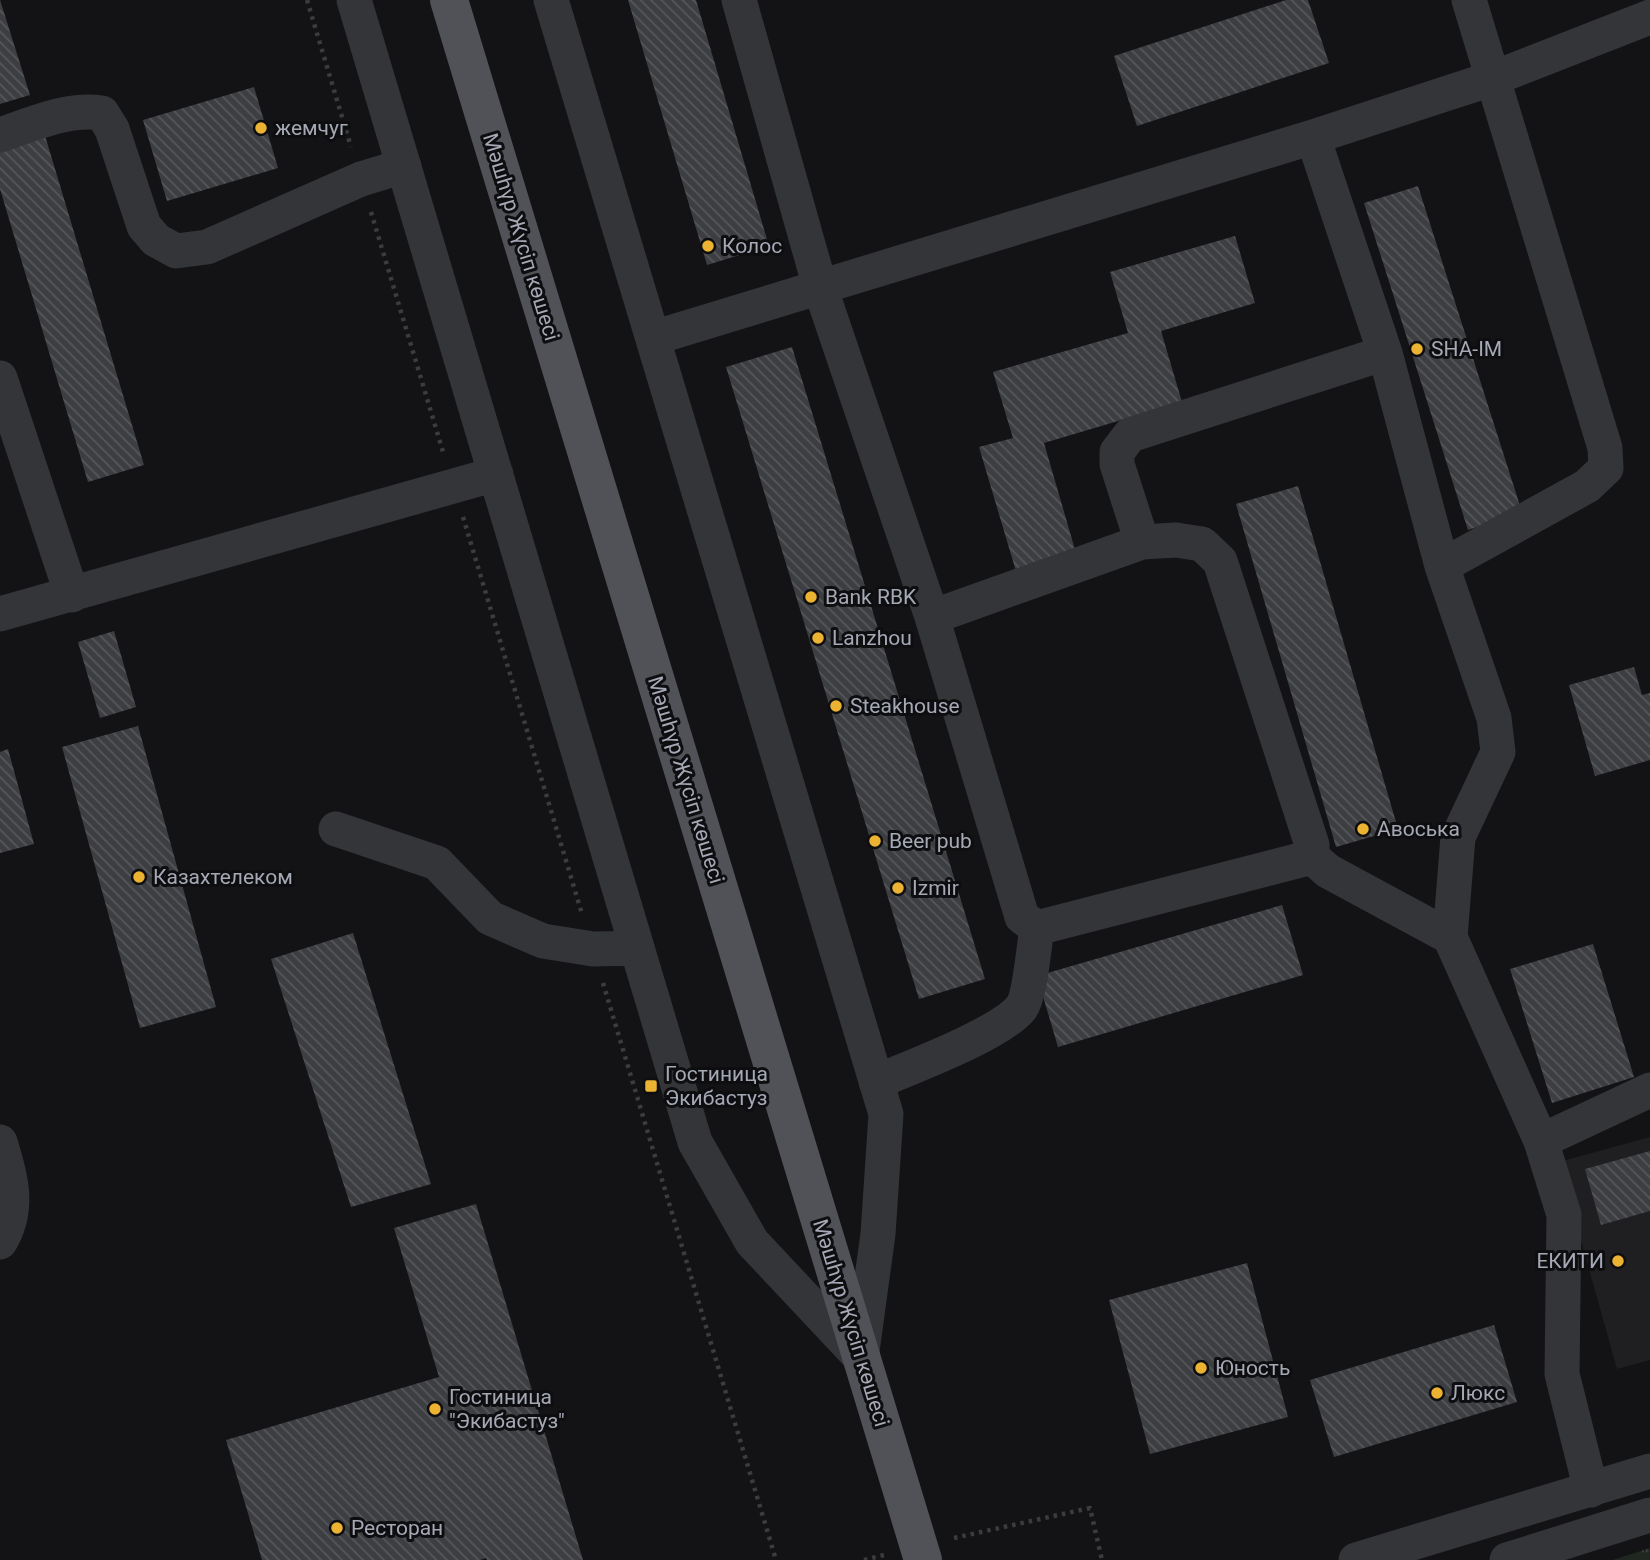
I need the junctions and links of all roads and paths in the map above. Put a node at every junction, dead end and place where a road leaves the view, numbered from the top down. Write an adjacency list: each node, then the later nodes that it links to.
1 (307, 0): 12 (path)
2 (354, 0): 11 (street)
3 (449, 0): 35 (main road, Мәшһүр Жүсіп көшесі)
4 (551, 0): 14 (street)
5 (739, 0): 13 (street)
6 (1469, 0): 8 (street)
7 (1650, 17): 8 (street)
8 (1494, 78): 10 (street); 20 (street)
9 (0, 135): 12 (street)
10 (1313, 137): 13 (street); 15 (street)
11 (404, 166): 12 (street); 17 (street)
12 (361, 179): 18 (path)
13 (820, 287): 14 (street); 23 (street)
14 (653, 338): 30 (street)
15 (1385, 353): 19 (street); 20 (street)
16 (0, 378): 21 (street)
17 (496, 474): 18 (street); 28 (street)
18 (453, 486): 21 (street); 29 (path)
19 (1142, 542): 23 (street); 25 (street)
20 (1442, 566): 27 (street)
21 (72, 595): 22 (street)
22 (0, 614)
23 (932, 617): 26 (street)
24 (336, 829): 29 (street)
25 (1312, 857): 26 (street); 27 (street)
26 (1037, 928): 30 (street)
27 (1450, 937): 32 (street)
28 (636, 948): 29 (street); 35 (street)
29 (593, 949): 40 (path)
30 (876, 1082): 35 (street)
31 (1650, 1090): 32 (street)
32 (1541, 1141): 37 (street)
33 (0, 1142): 34 (street)
34 (0, 1242)
35 (862, 1358): 39 (main road, Мәшһүр Жүсіп көшесі)
36 (1650, 1471): 37 (street)
37 (1591, 1490): 43 (street)
38 (1650, 1514): 44 (street)
39 (921, 1553): 41 (path); 42 (path)
40 (776, 1560)
41 (864, 1560)
42 (1102, 1560)
43 (1356, 1560)
44 (1507, 1560)

